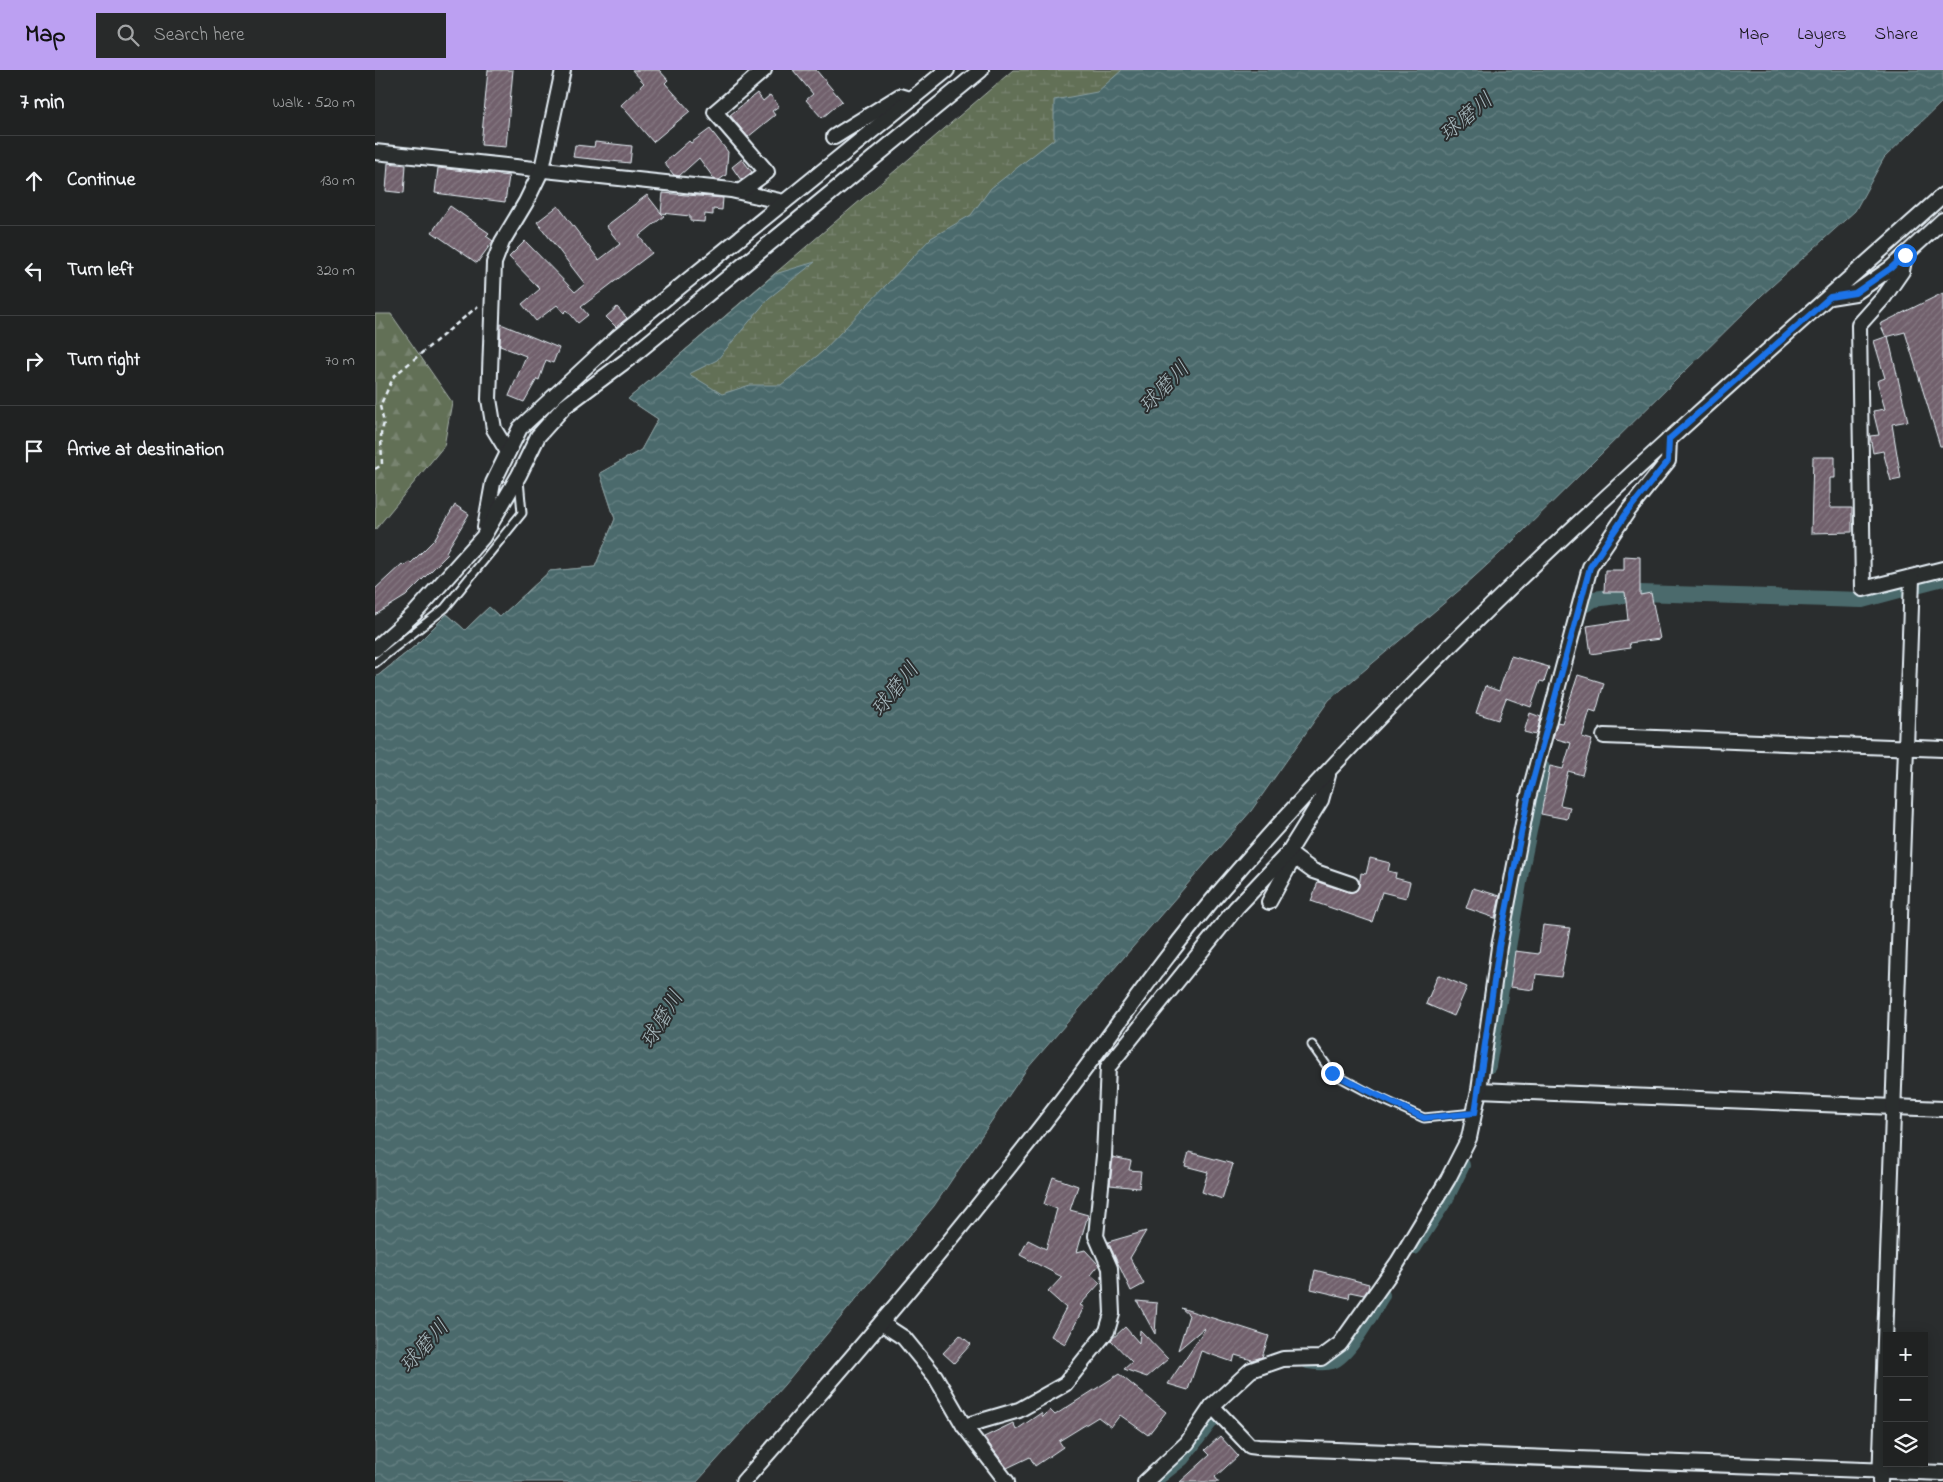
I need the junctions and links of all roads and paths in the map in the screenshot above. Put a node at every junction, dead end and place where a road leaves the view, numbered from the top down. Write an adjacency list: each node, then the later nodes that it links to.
1 (563, 70): 8 (street)
2 (764, 70): 9 (street)
3 (947, 70): 5 (street)
4 (981, 70): 19 (street)
5 (911, 99): 6 (street); 11 (street)
6 (834, 137)
7 (375, 152): 8 (street)
8 (542, 169): 9 (street); 15 (street)
9 (741, 192): 11 (street)
10 (1943, 195): 14 (street)
11 (784, 202): 17 (street)
12 (1943, 220): 13 (street)
13 (1905, 255): 14 (street); 22 (street)
14 (1830, 297): 16 (street)
15 (491, 298): 17 (street); 18 (path)
16 (1669, 439): 28 (street); 33 (street)
17 (508, 452): 20 (street)
18 (375, 468)
19 (519, 475): 20 (street); 24 (lane)
20 (483, 537): 23 (street)
21 (1943, 570): 22 (street)
22 (1912, 578): 26 (street)
23 (375, 649)
24 (375, 663)
25 (1604, 736): 26 (street)
26 (1906, 748): 27 (street); 34 (street)
27 (1943, 749)
28 (1329, 770): 29 (street); 37 (street)
29 (1291, 855): 30 (street); 31 (street); 39 (street)
30 (1351, 884)
31 (1269, 902)
32 (1312, 1044): 36 (lane)
33 (1479, 1090): 34 (street); 36 (street)
34 (1893, 1107): 35 (street); 41 (street)
35 (1943, 1109)
36 (1475, 1113): 38 (street)
37 (881, 1323): 39 (street); 42 (street)
38 (1212, 1406): 41 (street); 44 (street)
39 (964, 1426): 43 (street)
40 (1943, 1473): 41 (street)
41 (1880, 1476)
42 (743, 1482)
43 (1007, 1482)
44 (1145, 1482)

